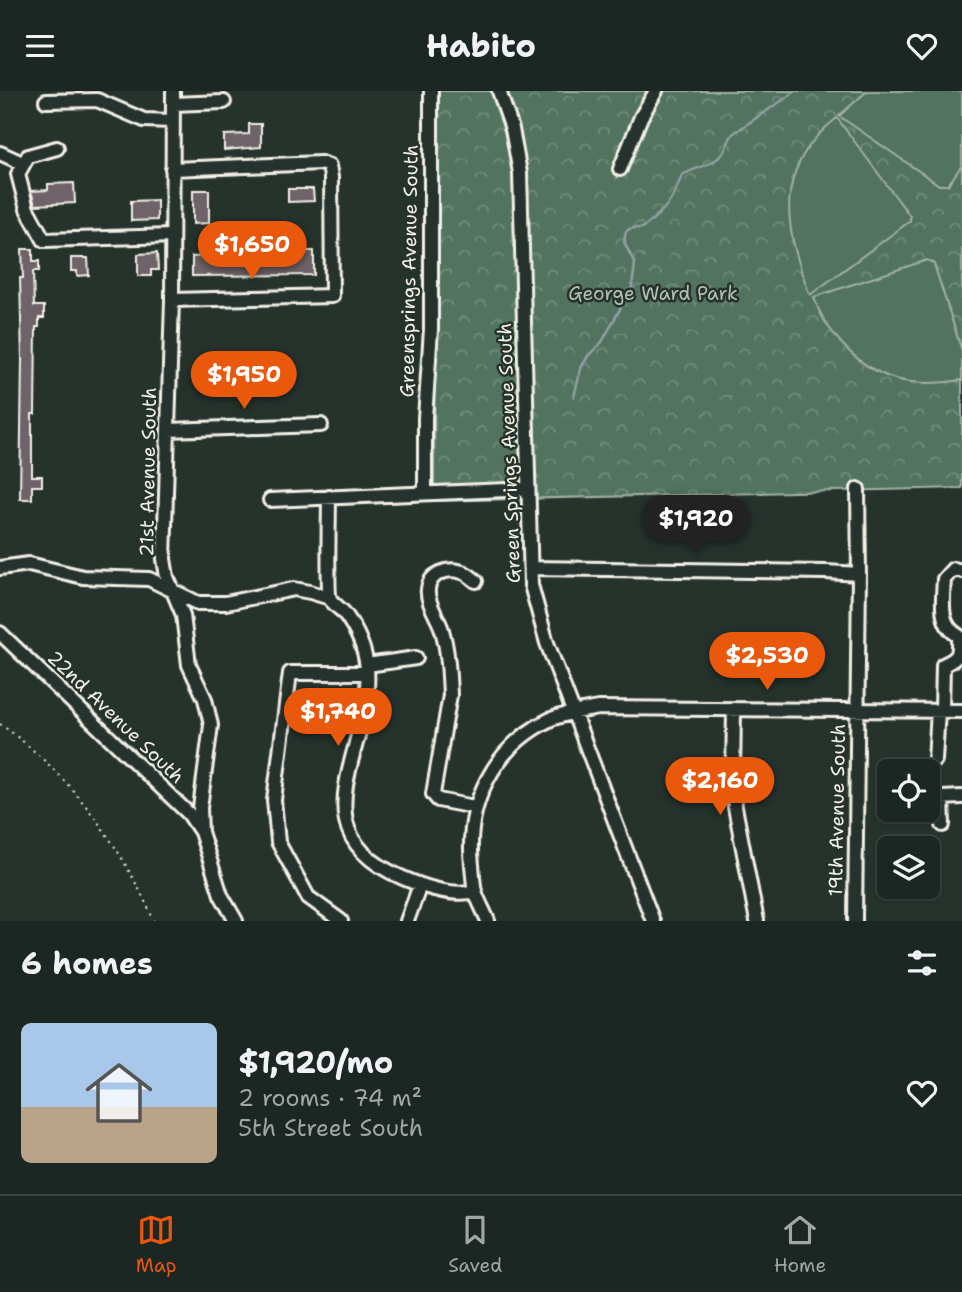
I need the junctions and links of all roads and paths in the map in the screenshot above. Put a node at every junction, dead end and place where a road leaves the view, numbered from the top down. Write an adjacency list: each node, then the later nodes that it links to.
1 (431, 91): 19 (street, Greensprings Avenue South)
2 (499, 91): 17 (street, Green Springs Avenue South)
3 (656, 91): 12 (street)
4 (173, 97): 6 (street); 7 (street, 21st Avenue South)
5 (46, 101): 7 (street)
6 (224, 102)
7 (172, 121): 11 (street, 21st Avenue South)
8 (57, 148): 10 (street)
9 (0, 153): 10 (street)
10 (22, 163): 13 (street)
11 (172, 169): 13 (street, 21st Avenue South); 14 (street)
12 (620, 169)
13 (171, 236): 14 (street, 21st Avenue South)
14 (172, 300): 16 (street, 21st Avenue South)
15 (321, 425): 16 (street)
16 (168, 430): 27 (street, 21st Avenue South)
17 (528, 489): 19 (street); 23 (street, Green Springs Avenue South)
18 (858, 489): 25 (street, 19th Avenue South)
19 (425, 493): 20 (street)
20 (329, 497): 21 (street); 28 (street)
21 (270, 500)
22 (0, 568): 27 (street)
23 (531, 568): 25 (street); 37 (street, Green Springs Avenue South)
24 (962, 571): 30 (street)
25 (859, 575): 34 (street, 19th Avenue South)
26 (476, 581): 41 (street)
27 (173, 591): 28 (street); 43 (street, 21st Avenue South)
28 (330, 598): 32 (street)
29 (0, 633): 43 (street, 22nd Avenue South)
30 (960, 636): 35 (street)
31 (416, 658): 32 (street)
32 (367, 669): 44 (street); 48 (street)
33 (734, 709): 34 (street); 37 (street); 52 (street)
34 (858, 709): 35 (street); 53 (street, 19th Avenue South)
35 (940, 710): 36 (street); 39 (street)
36 (962, 711)
37 (574, 712): 41 (street); 51 (street, Green Springs Avenue South)
38 (0, 724): 46 (path)
39 (935, 759)
40 (962, 797): 42 (street)
41 (474, 807): 45 (street)
42 (943, 825)
43 (201, 832): 47 (street, 21st Avenue South)
44 (420, 885): 45 (street); 49 (street)
45 (475, 891): 50 (street)
46 (154, 921)
47 (236, 921)
48 (341, 921)
49 (407, 921)
50 (488, 921)
51 (653, 921)
52 (757, 921)
53 (855, 921)

